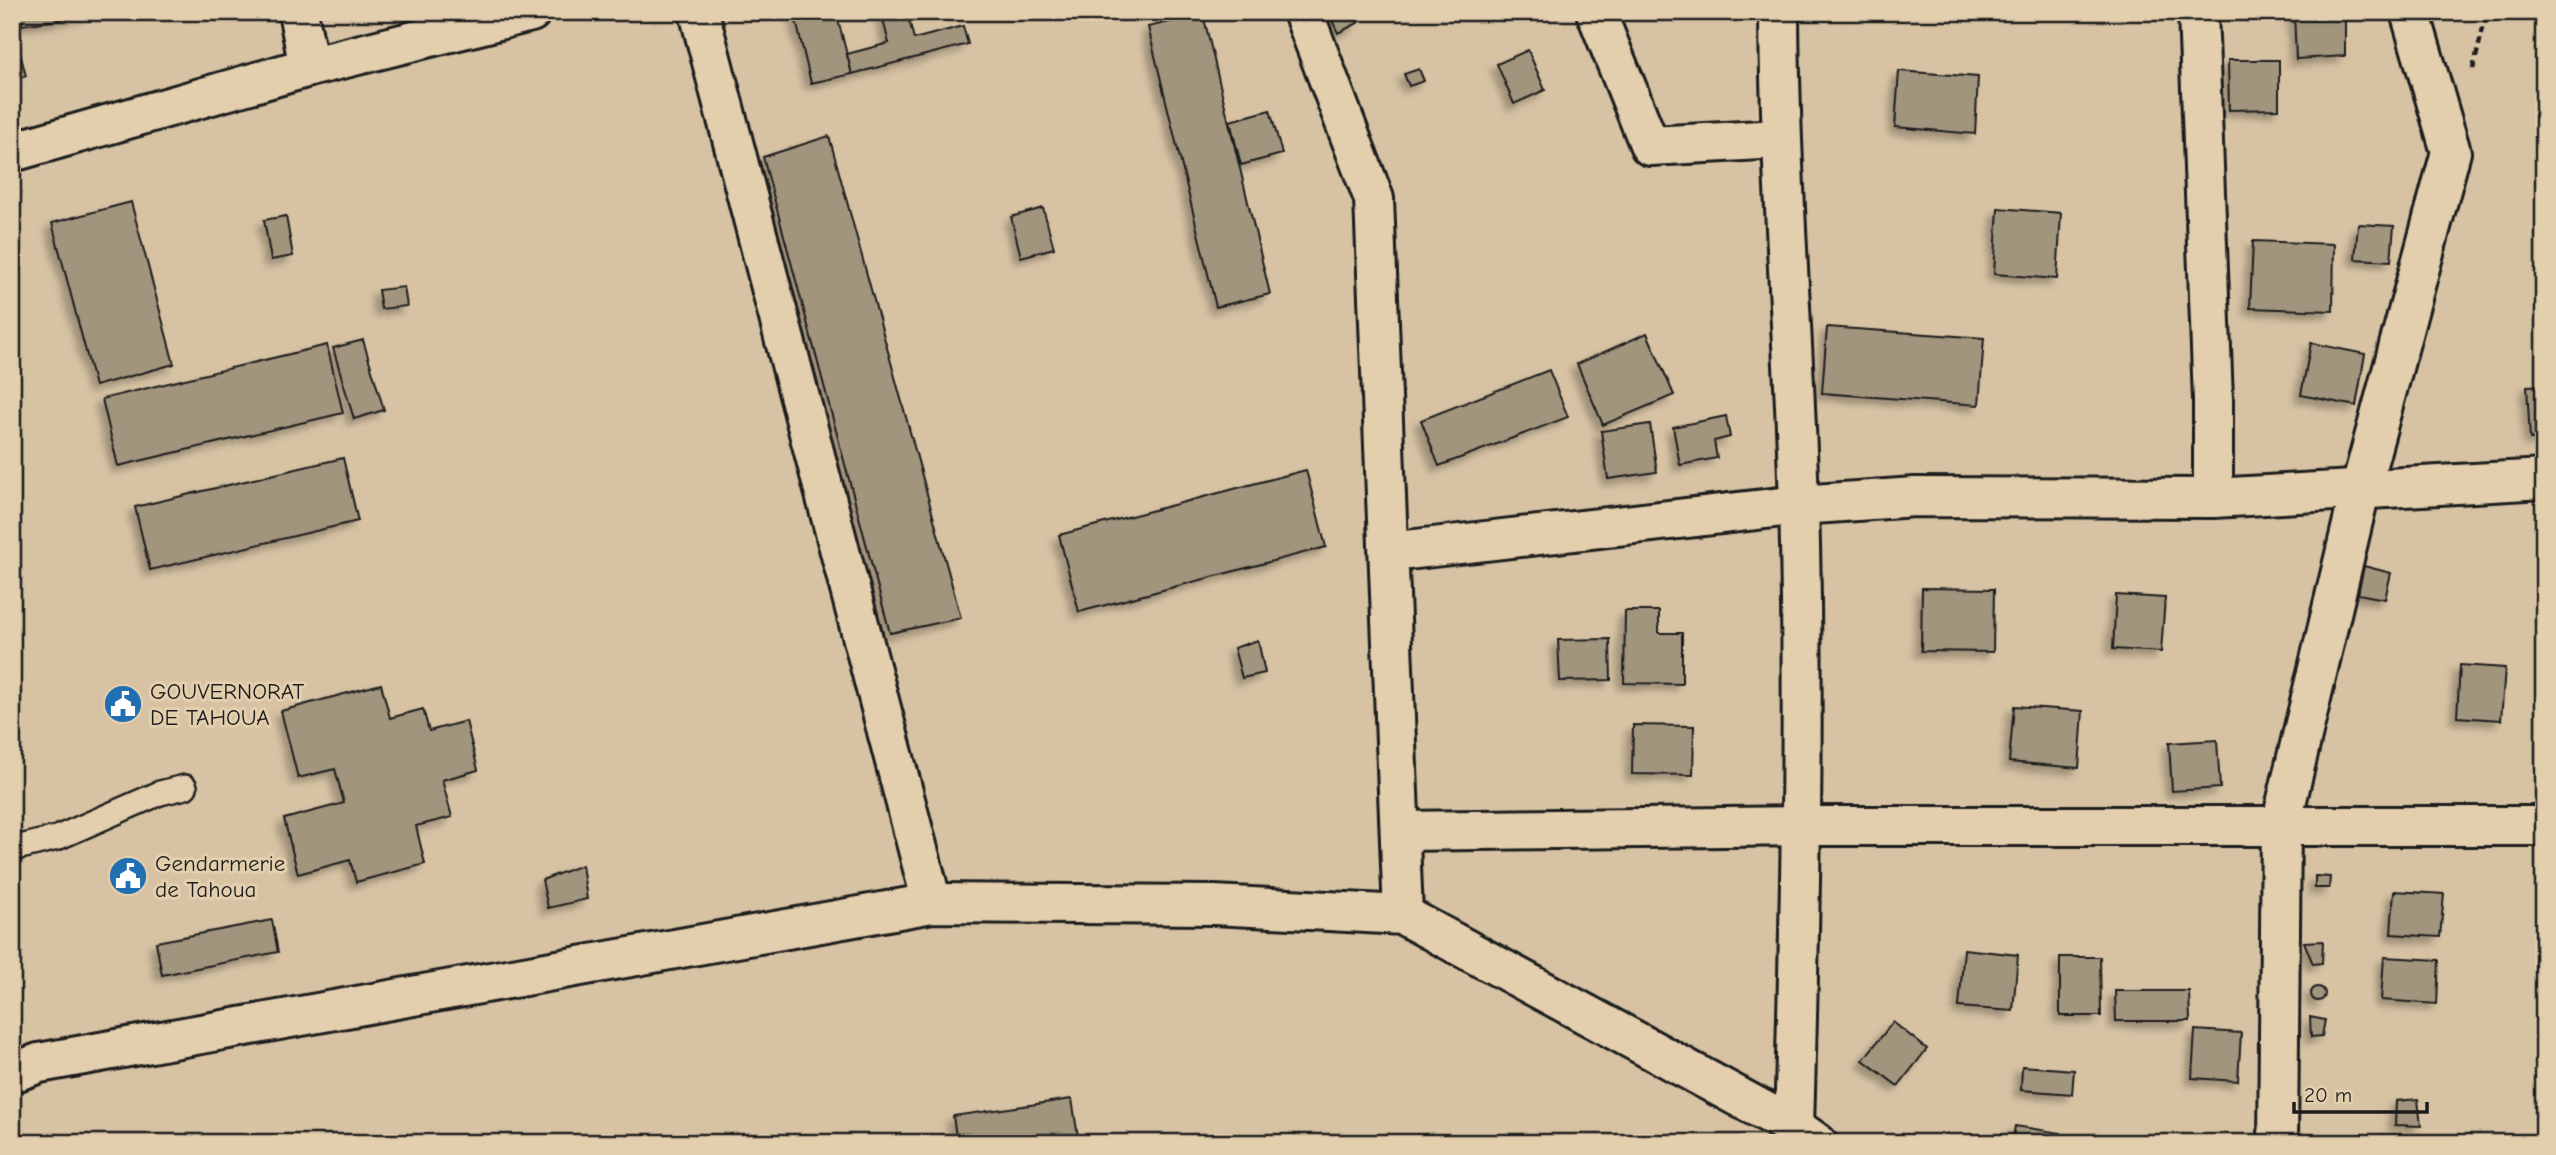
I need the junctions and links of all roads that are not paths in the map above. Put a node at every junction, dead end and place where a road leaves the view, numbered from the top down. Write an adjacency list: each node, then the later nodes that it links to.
1 (298, 12): 9 (street)
2 (531, 12): 9 (street)
3 (699, 12): 23 (street)
4 (1303, 12): 16 (street)
5 (1596, 12): 10 (street)
6 (1779, 12): 10 (street)
7 (2198, 12): 14 (street)
8 (2410, 12): 13 (street)
9 (309, 67): 11 (street)
10 (1780, 139): 15 (street)
11 (12, 152)
12 (2544, 479): 13 (street)
13 (2361, 487): 14 (street); 18 (street)
14 (2213, 498): 15 (street)
15 (1799, 505): 16 (street); 19 (street)
16 (1390, 552): 21 (street)
17 (185, 787): 22 (lane)
18 (2281, 825): 19 (street); 20 (street); 27 (street)
19 (1802, 826): 21 (street); 26 (street)
20 (2544, 826)
21 (1402, 831): 24 (street)
22 (12, 849)
23 (932, 903): 24 (street); 25 (street)
24 (1404, 915): 26 (street)
25 (21, 1065)
26 (1806, 1135)
27 (2278, 1143)

